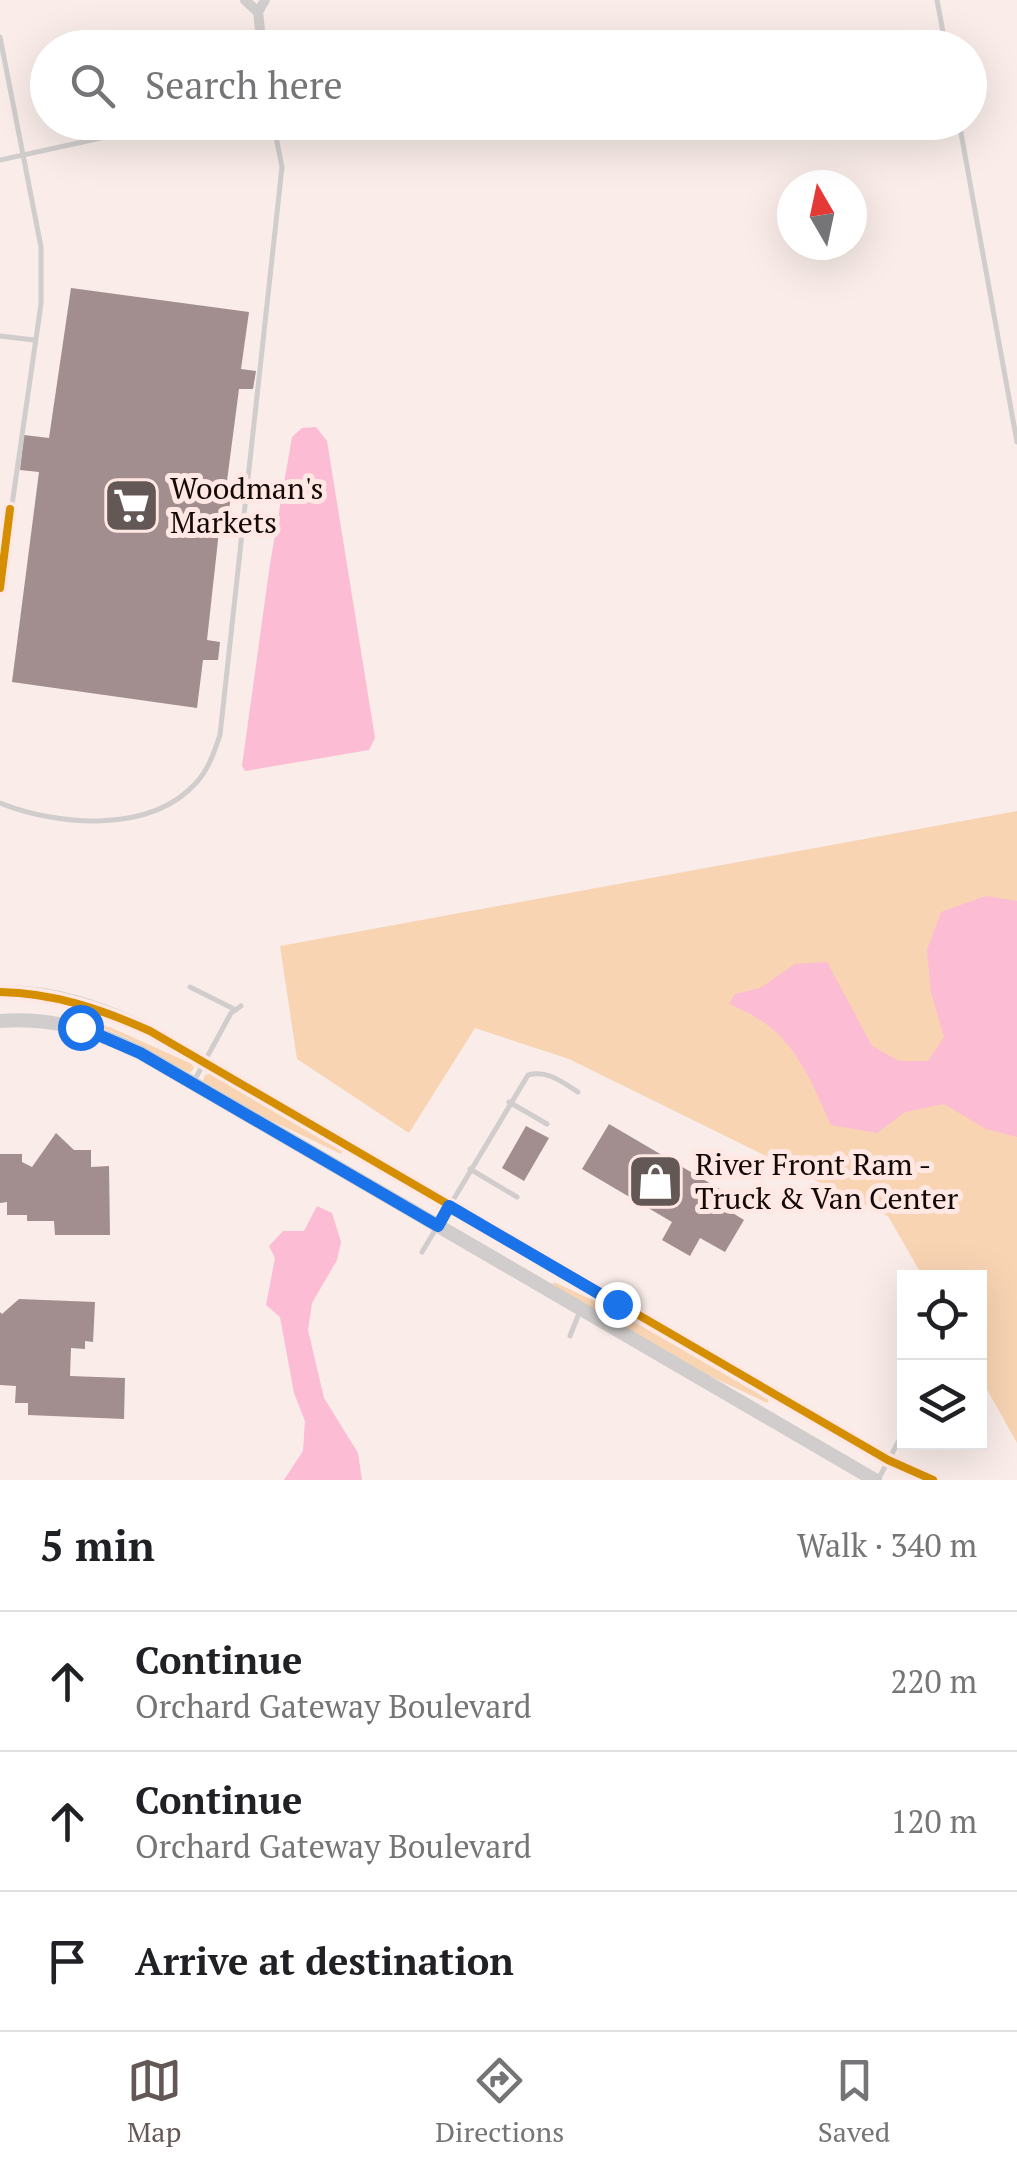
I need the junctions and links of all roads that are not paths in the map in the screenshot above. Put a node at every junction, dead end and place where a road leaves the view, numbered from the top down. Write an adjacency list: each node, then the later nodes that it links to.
1 (245, 0): 4 (street)
2 (264, 0): 4 (street)
3 (937, 0): 6 (lane)
4 (258, 12): 5 (street)
5 (260, 30)
6 (943, 30)
7 (0, 38): 11 (lane)
8 (92, 140): 11 (lane)
9 (277, 140): 19 (lane)
10 (962, 140): 15 (lane)
11 (24, 155): 12 (lane); 14 (lane)
12 (0, 160)
13 (0, 336): 14 (lane)
14 (34, 340): 17 (lane)
15 (1017, 442)
16 (0, 508): 17 (lane)
17 (10, 509): 18 (lane)
18 (0, 588)
19 (0, 803)
20 (190, 987): 23 (lane)
21 (0, 992): 23 (street)
22 (0, 1021): 24 (street)
23 (204, 1062): 24 (lane); 30 (street)
24 (193, 1084): 31 (street)
25 (578, 1092): 26 (lane)
26 (510, 1102): 27 (lane); 28 (lane)
27 (547, 1124)
28 (470, 1169): 29 (lane); 30 (lane)
29 (517, 1197)
30 (449, 1206): 31 (lane); 36 (street)
31 (438, 1226): 32 (lane); 33 (street)
32 (422, 1252)
33 (581, 1310): 34 (lane); 37 (street)
34 (570, 1336)
35 (897, 1444): 36 (lane)
36 (888, 1460): 37 (lane); 38 (street)
37 (876, 1480)
38 (933, 1480)

